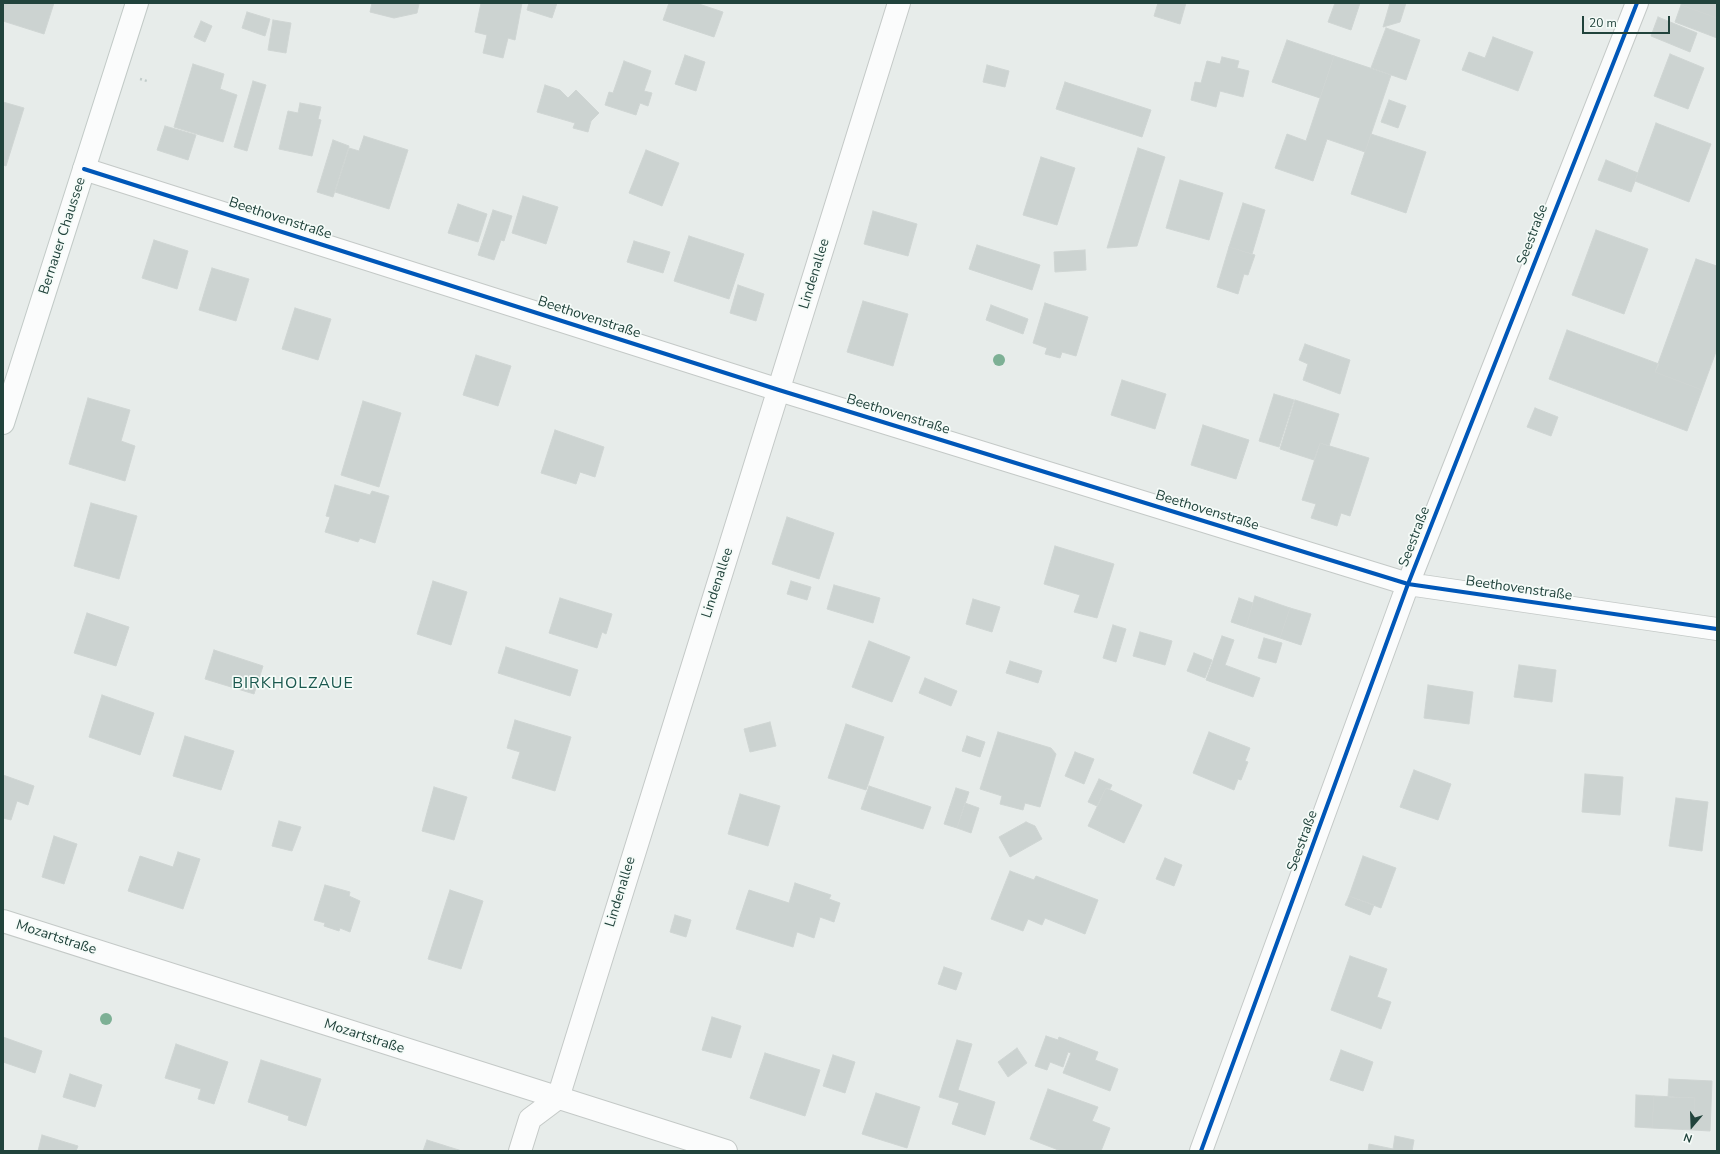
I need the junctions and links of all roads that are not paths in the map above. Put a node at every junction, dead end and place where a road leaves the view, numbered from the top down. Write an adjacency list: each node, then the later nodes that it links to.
1 (137, 3): 4 (street, Bernauer Chaussee)
2 (898, 3): 5 (street, Lindenallee)
3 (1636, 3): 7 (street, Seestraße)
4 (84, 169): 5 (street, Beethovenstraße); 6 (street, Bernauer Chaussee)
5 (779, 390): 7 (street, Beethovenstraße); 10 (street, Lindenallee)
6 (3, 424)
7 (1408, 584): 8 (street, Beethovenstraße); 13 (street, Seestraße)
8 (1717, 629)
9 (3, 922): 10 (street, Mozartstraße)
10 (558, 1098): 11 (street); 12 (street, Mozartstraße)
11 (520, 1151)
12 (726, 1151)
13 (1201, 1151)

